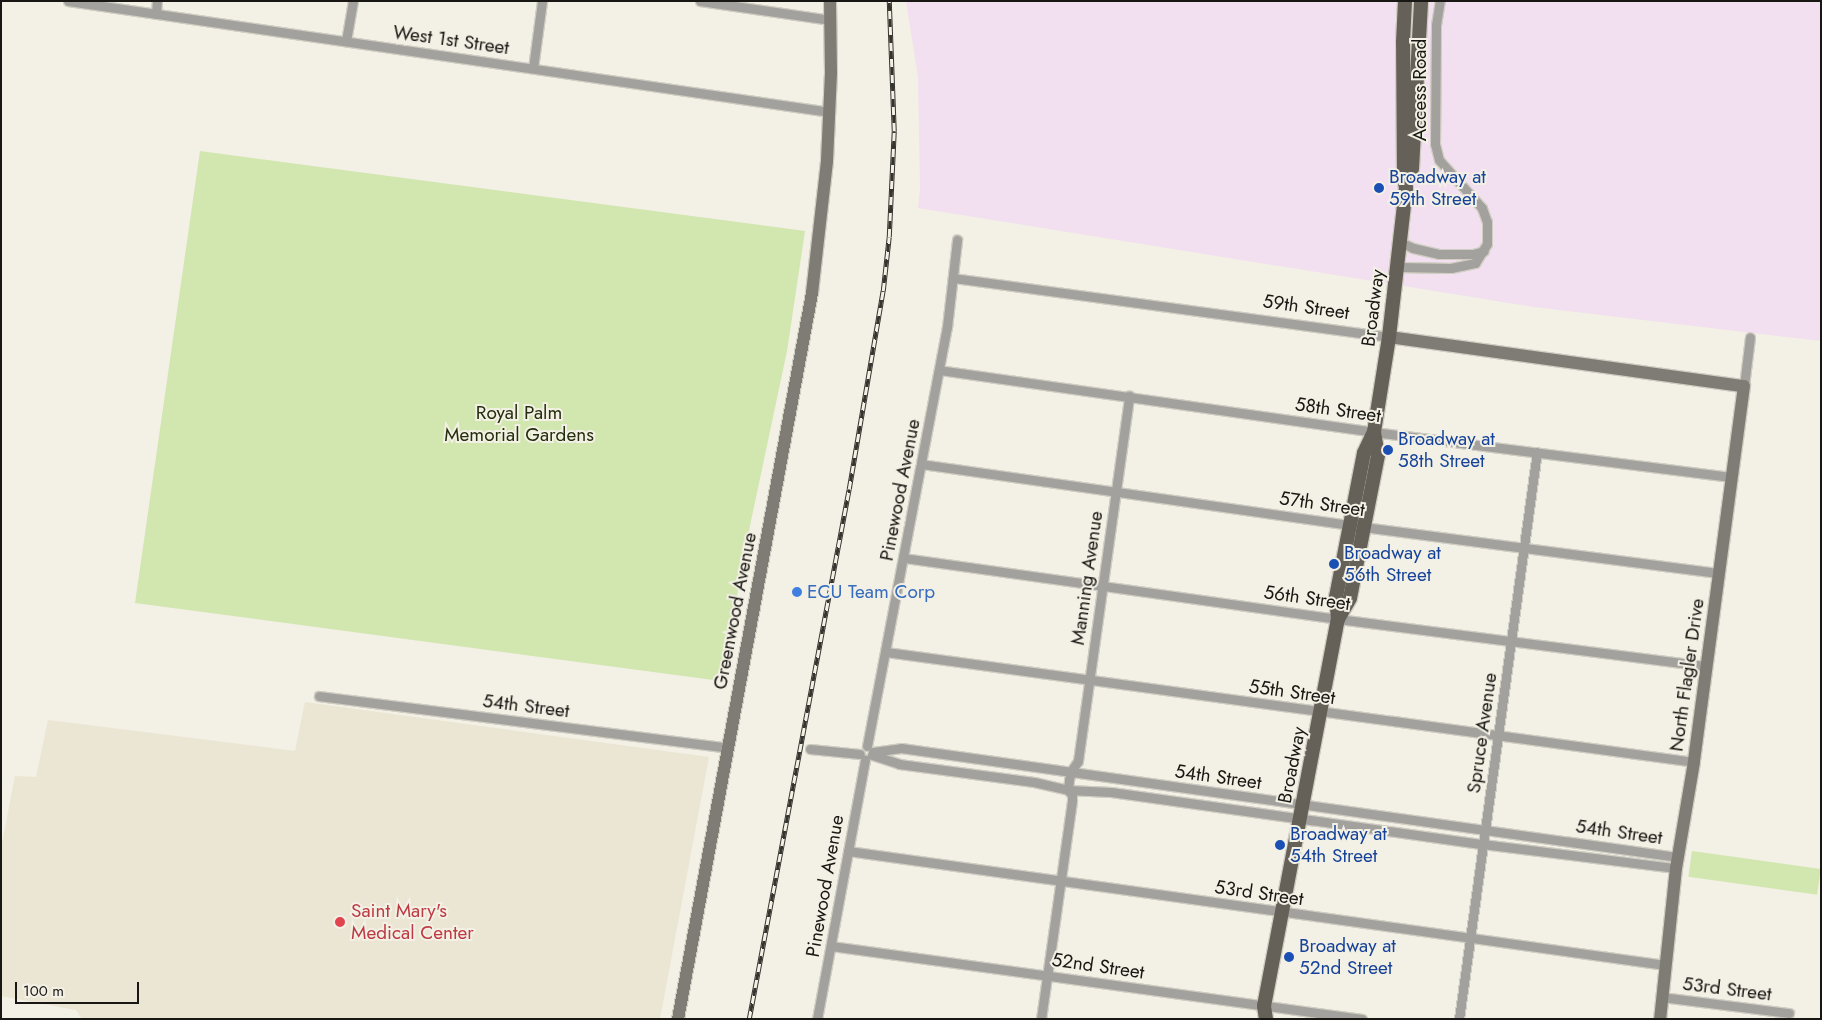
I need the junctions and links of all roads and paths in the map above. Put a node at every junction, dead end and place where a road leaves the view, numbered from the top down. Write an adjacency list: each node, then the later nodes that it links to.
1 (68, 1): 10 (street, West 1st Street)
2 (158, 1): 10 (street)
3 (353, 1): 12 (street)
4 (542, 1): 13 (street)
5 (700, 1): 11 (street)
6 (830, 1): 11 (main road, Greenwood Avenue)
7 (1405, 1): 15 (main road, Broadway)
8 (1421, 1): 15 (main road, Broadway)
9 (1440, 1): 18 (street, Access Road)
10 (156, 14): 12 (street, West 1st Street)
11 (831, 20): 14 (main road, Greenwood Avenue)
12 (346, 41): 13 (street, West 1st Street)
13 (532, 68): 14 (street, West 1st Street)
14 (830, 112): 44 (main road, Greenwood Avenue)
15 (1406, 188): 17 (main road, Broadway)
16 (957, 240): 20 (street, Pinewood Avenue)
17 (1400, 242): 18 (street); 19 (main road, Broadway)
18 (1484, 251): 19 (street)
19 (1398, 267): 21 (main road, Broadway)
20 (953, 278): 21 (street, 59th Street); 23 (street, Pinewood Avenue)
21 (1389, 337): 24 (main road, 59th Street); 26 (main road, Broadway)
22 (1750, 337): 24 (street, North Flagler Drive)
23 (939, 370): 25 (street, 58th Street); 28 (street, Pinewood Avenue)
24 (1744, 386): 29 (main road, North Flagler Drive)
25 (1129, 396): 26 (street, 58th Street); 30 (street, Manning Avenue)
26 (1374, 432): 27 (street, 58th Street); 31 (main road, Broadway)
27 (1537, 452): 29 (street, 58th Street); 32 (street, Spruce Avenue)
28 (921, 464): 30 (street, 57th Street); 33 (street, Pinewood Avenue)
29 (1732, 477): 34 (main road, North Flagler Drive)
30 (1115, 491): 31 (street, 57th Street); 35 (street, Manning Avenue)
31 (1357, 526): 32 (street, 57th Street); 36 (main road, Broadway)
32 (1524, 547): 34 (street, 57th Street); 37 (street, Spruce Avenue)
33 (904, 558): 35 (street, 56th Street); 38 (street, Pinewood Avenue)
34 (1719, 573): 39 (main road, North Flagler Drive)
35 (1102, 585): 36 (street, 56th Street); 40 (street, Manning Avenue)
36 (1338, 619): 37 (street, 56th Street); 42 (main road, Broadway)
37 (1511, 640): 39 (street, 56th Street); 43 (street, Spruce Avenue)
38 (886, 652): 40 (street, 55th Street); 46 (street, Pinewood Avenue)
39 (1707, 666): 47 (main road, North Flagler Drive)
40 (1088, 680): 42 (street, 55th Street); 48 (street, Manning Avenue)
41 (319, 696): 44 (street, 54th Street)
42 (1320, 713): 43 (street, 55th Street); 51 (main road, Broadway)
43 (1498, 735): 47 (street, 55th Street); 52 (street, Spruce Avenue)
44 (728, 748): 65 (main road, Greenwood Avenue)
45 (810, 749): 46 (street, 54th Street)
46 (867, 753): 48 (street, 54th Street); 50 (street, 54th Street); 54 (street, Pinewood Avenue)
47 (1694, 762): 55 (main road, North Flagler Drive)
48 (1074, 767): 49 (street, 54th Street); 50 (street, Manning Avenue)
49 (1082, 772): 50 (street, Manning Avenue); 51 (street, 54th Street)
50 (1074, 792): 51 (street, 54th Street); 56 (street, Manning Avenue)
51 (1302, 812): 52 (street, 54th Street); 53 (street, 54th Street); 57 (main road, Broadway)
52 (1484, 829): 53 (street, Spruce Avenue); 55 (street, 54th Street)
53 (1482, 844): 55 (street, 54th Street); 58 (street, Spruce Avenue)
54 (848, 852): 56 (street, 53rd Street); 59 (street, Pinewood Avenue)
55 (1677, 862): 60 (main road, North Flagler Drive)
56 (1060, 880): 57 (street, 53rd Street); 61 (street, Manning Avenue)
57 (1282, 913): 58 (street, 53rd Street); 63 (main road, Broadway)
58 (1471, 937): 60 (street, 53rd Street); 70 (street, Spruce Avenue)
59 (831, 946): 61 (street, 52nd Street); 66 (street, Pinewood Avenue)
60 (1665, 965): 62 (main road, North Flagler Drive)
61 (1047, 975): 63 (street, 52nd Street); 67 (street, Manning Avenue)
62 (1662, 997): 64 (street, 53rd Street); 71 (main road, North Flagler Drive)
63 (1265, 1012): 68 (main road, Broadway); 69 (street, 52nd Street)
64 (1789, 1013)
65 (678, 1019)
66 (817, 1019)
67 (1041, 1019)
68 (1257, 1019)
69 (1362, 1019)
70 (1459, 1019)
71 (1660, 1019)

